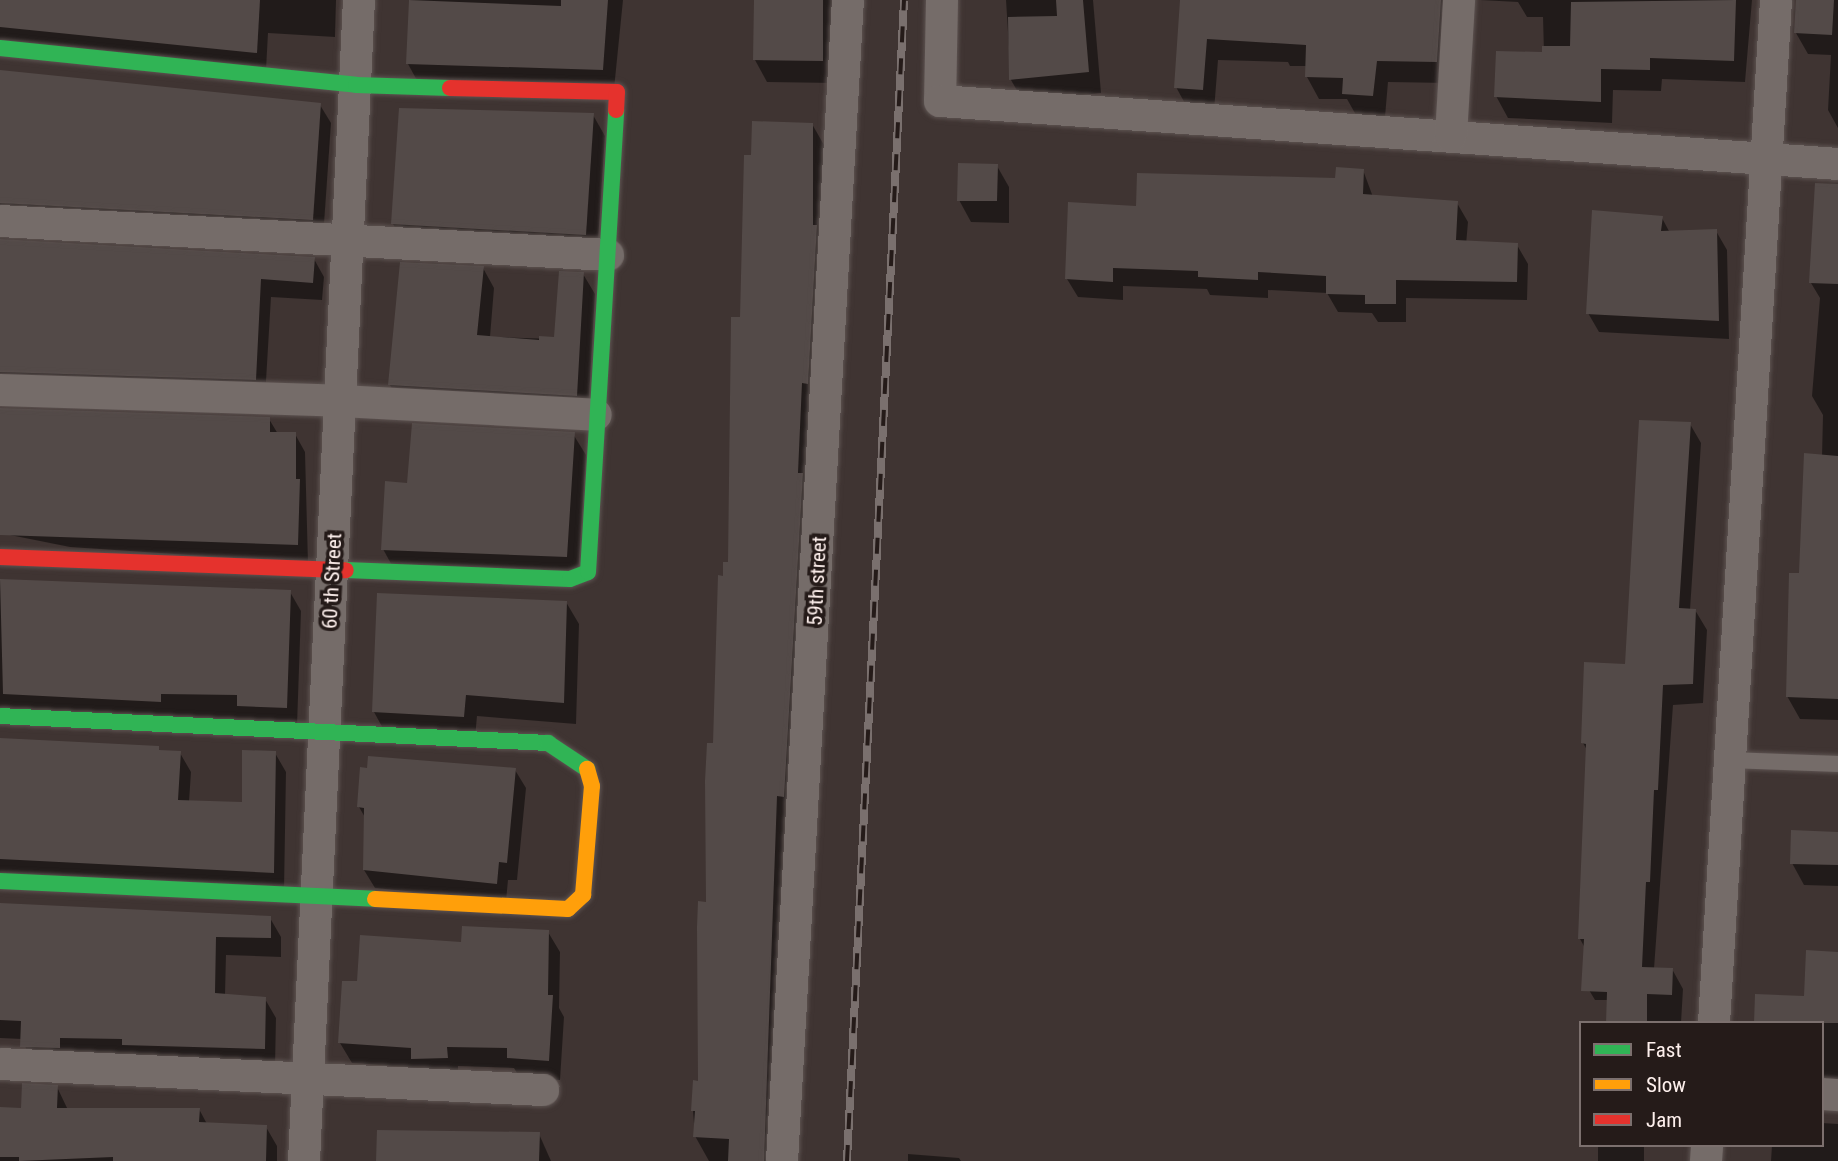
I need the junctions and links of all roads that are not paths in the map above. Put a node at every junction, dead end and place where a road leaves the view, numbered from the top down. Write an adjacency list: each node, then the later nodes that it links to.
1 (359, 0): 7 (street, 60 th Street)
2 (848, 0): 30 (street, 59th street)
3 (942, 0): 8 (street)
4 (1459, 0): 8 (street)
5 (1776, 0): 9 (street)
6 (0, 48): 7 (street)
7 (356, 85): 12 (street, 60 th Street); 13 (street)
8 (1451, 136): 9 (street)
9 (1768, 158): 10 (street); 21 (street)
10 (1838, 164)
11 (0, 221): 12 (street)
12 (348, 241): 13 (street); 15 (street, 60 th Street)
13 (608, 255): 16 (street)
14 (0, 390): 15 (street)
15 (341, 401): 16 (street); 18 (street, 60 th Street)
16 (596, 415): 18 (street)
17 (0, 557): 18 (street)
18 (333, 569): 20 (street, 60 th Street)
19 (0, 716): 20 (street)
20 (325, 733): 24 (street, 60 th Street); 24 (street)
21 (1730, 760): 22 (lane); 25 (street)
22 (1838, 764)
23 (0, 881): 24 (street)
24 (317, 898): 27 (street, 60 th Street)
25 (1714, 1021)
26 (0, 1065): 27 (street)
27 (307, 1079): 28 (street); 29 (street, 60 th Street)
28 (543, 1090)
29 (304, 1161)
30 (782, 1161)

